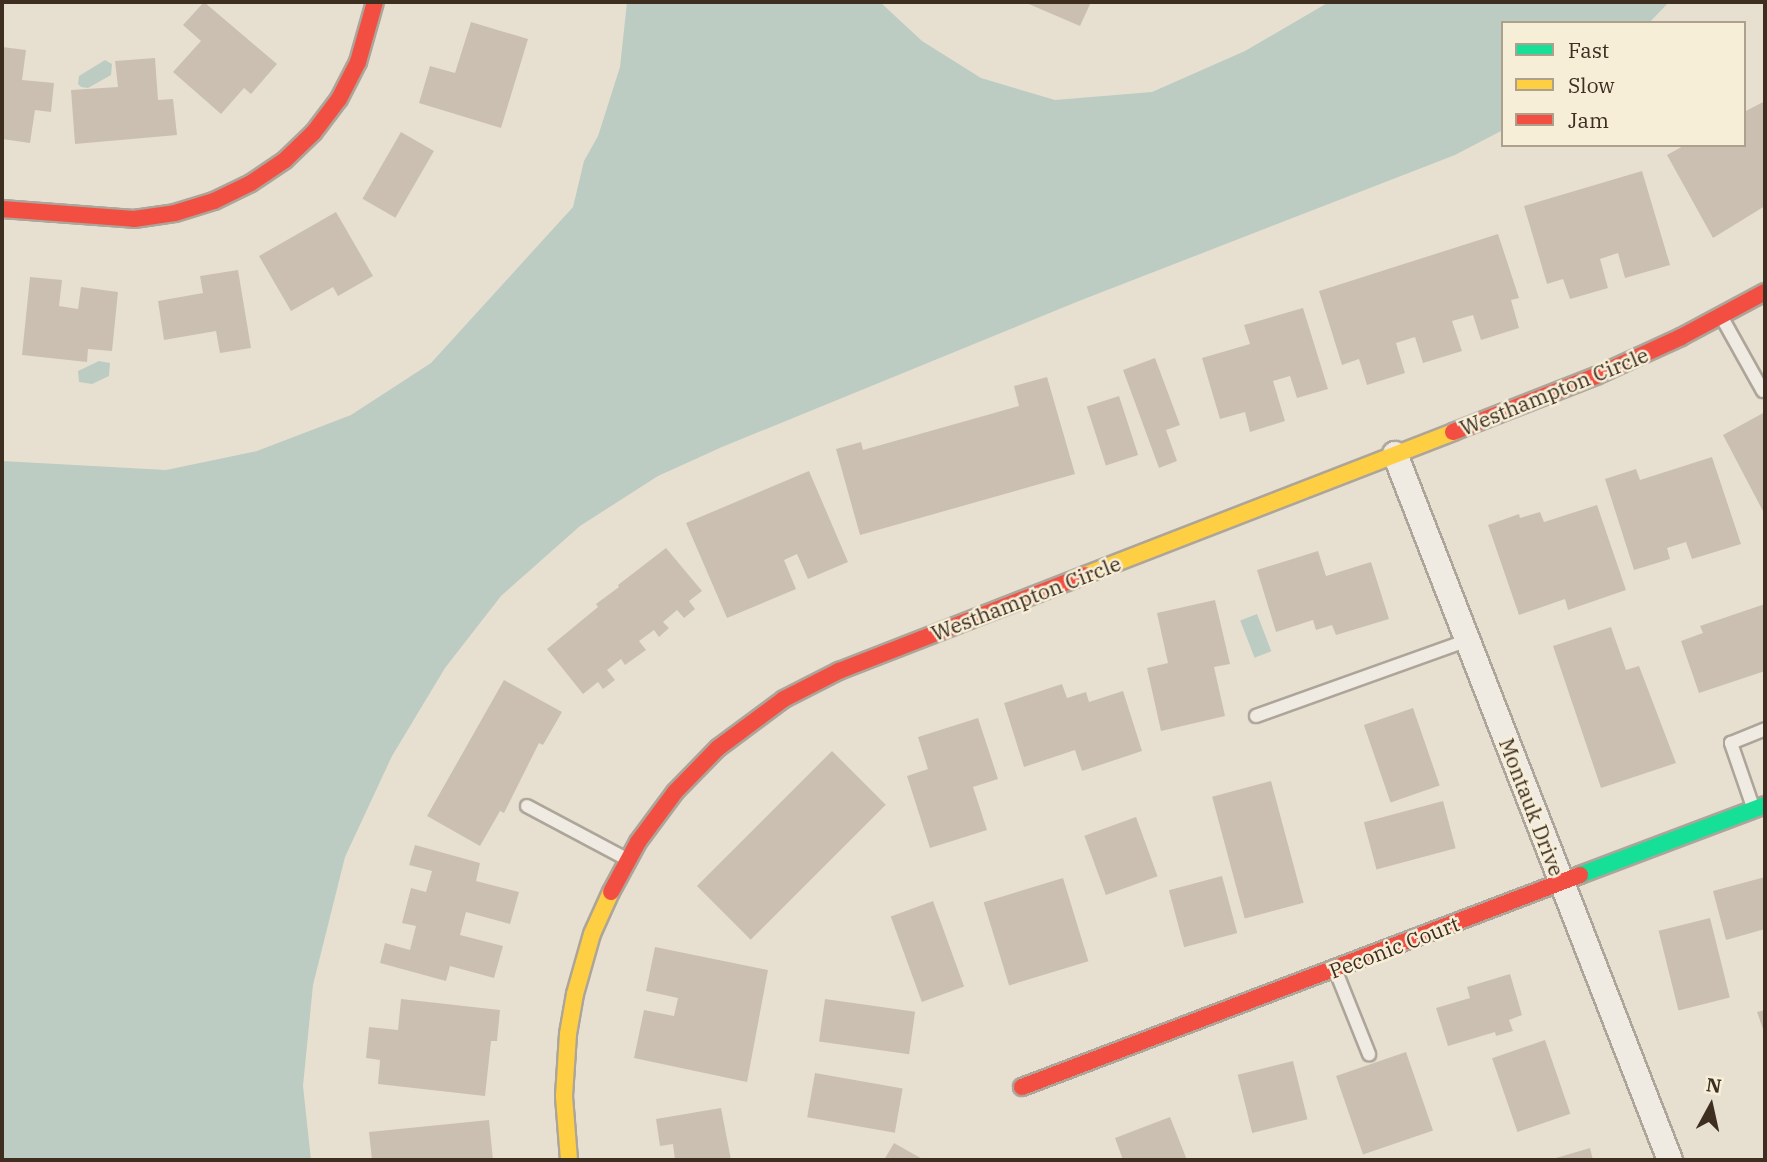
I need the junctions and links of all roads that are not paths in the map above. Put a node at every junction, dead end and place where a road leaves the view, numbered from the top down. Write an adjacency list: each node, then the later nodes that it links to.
1 (375, 2): 2 (street)
2 (2, 209)
3 (1765, 292): 4 (street, Westhampton Circle)
4 (1721, 316): 5 (lane); 6 (street, Westhampton Circle)
5 (1763, 391)
6 (1395, 454): 7 (street, Montauk Drive); 12 (street, Westhampton Circle)
7 (1468, 640): 8 (lane); 13 (street, Montauk Drive)
8 (1256, 716)
9 (1765, 729): 11 (lane)
10 (527, 806): 12 (lane)
11 (1759, 807): 13 (street, Peconic Court)
12 (628, 860): 17 (street, Westhampton Circle)
13 (1562, 884): 14 (street, Peconic Court); 18 (street, Montauk Drive)
14 (1335, 969): 15 (lane); 16 (street, Peconic Court)
15 (1369, 1055)
16 (1022, 1087)
17 (569, 1160)
18 (1670, 1160)

